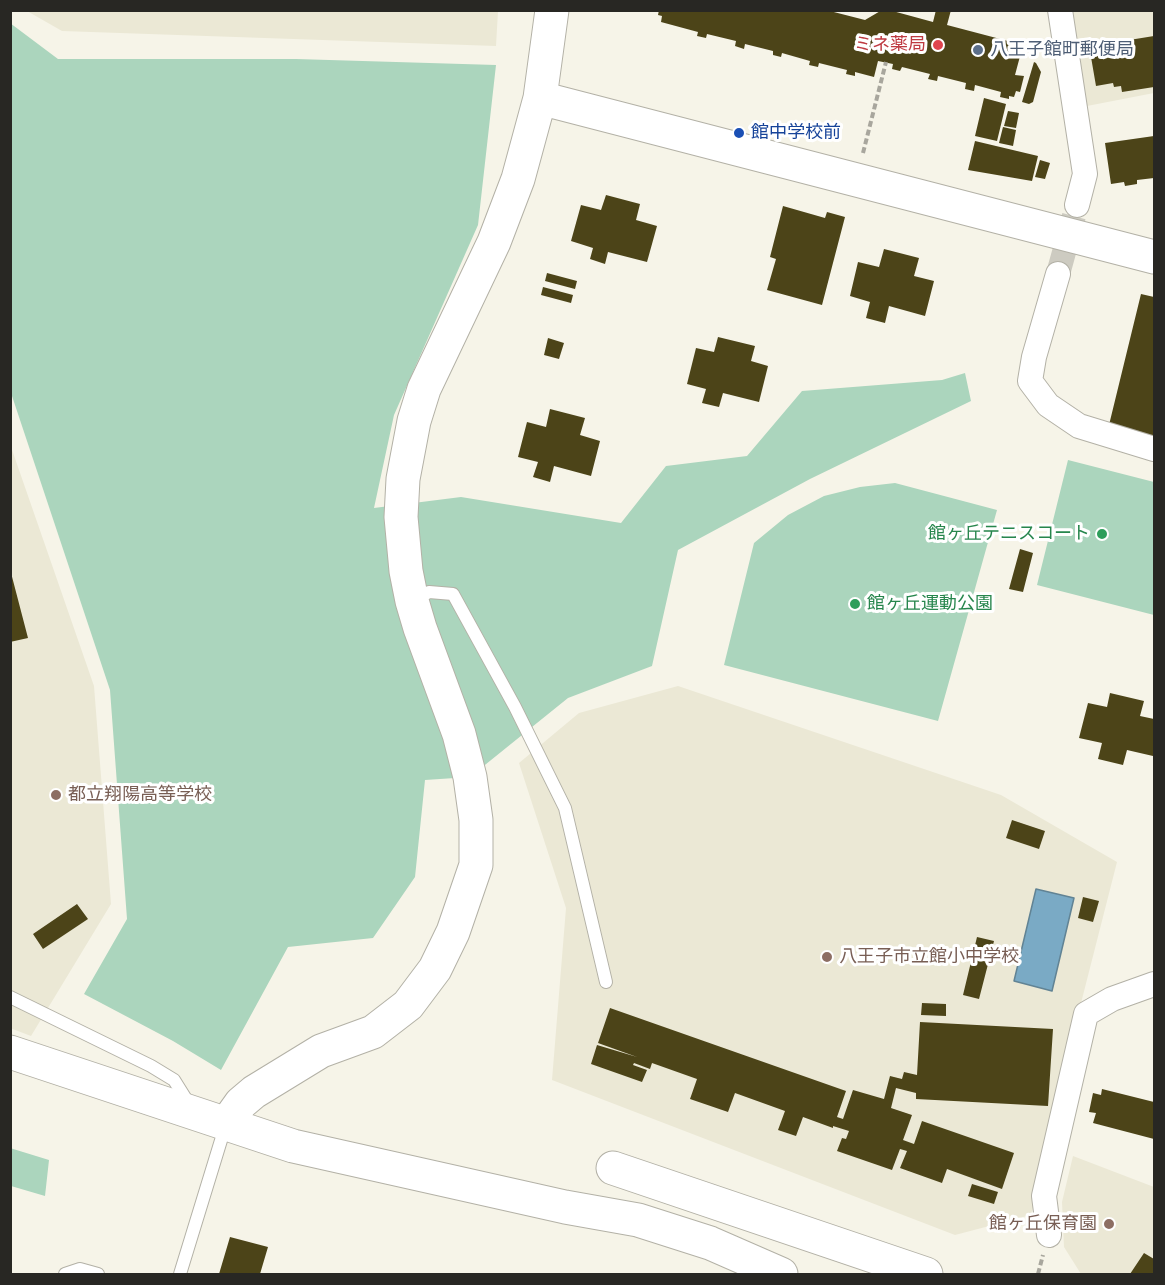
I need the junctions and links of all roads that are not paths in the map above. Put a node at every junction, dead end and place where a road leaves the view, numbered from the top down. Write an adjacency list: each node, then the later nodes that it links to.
1 (552, 10): 3 (street)
2 (1060, 10): 4 (street)
3 (540, 98): 5 (street); 8 (street)
4 (1077, 205)
5 (1155, 257)
6 (1058, 274): 7 (street)
7 (1155, 449)
8 (412, 601): 9 (lane); 14 (street)
9 (606, 982)
10 (1155, 984): 16 (street)
11 (10, 997): 13 (lane)
12 (10, 1052): 13 (street)
13 (193, 1114): 14 (street)
14 (226, 1124): 19 (lane); 20 (street)
15 (613, 1168): 21 (street)
16 (1049, 1235)
17 (65, 1275): 18 (lane)
18 (98, 1275)
19 (180, 1275)
20 (781, 1275)
21 (926, 1275)

